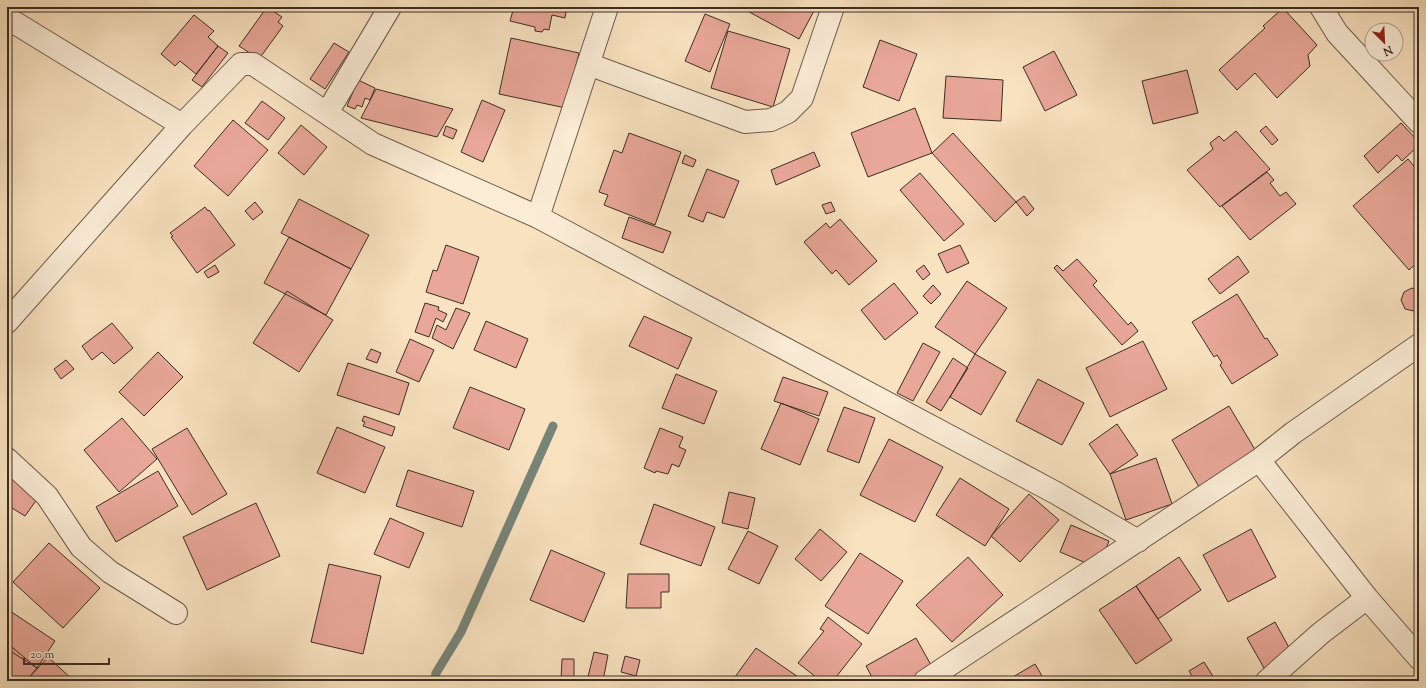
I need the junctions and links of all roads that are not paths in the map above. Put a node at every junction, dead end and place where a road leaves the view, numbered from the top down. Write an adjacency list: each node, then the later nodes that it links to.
1 (390, 7): 7 (street)
2 (607, 7): 6 (street)
3 (833, 7): 6 (street)
4 (1321, 7): 8 (street)
5 (7, 18): 9 (street)
6 (588, 64): 10 (street)
7 (327, 113): 9 (street); 10 (street)
8 (1419, 122)
9 (182, 125): 11 (street)
10 (538, 217): 15 (street)
11 (7, 322)
12 (1419, 345): 14 (street)
13 (7, 459): 17 (street)
14 (1259, 460): 15 (street); 16 (street)
15 (1138, 541): 19 (street)
16 (1367, 598): 18 (street); 20 (street)
17 (176, 613)
18 (1419, 658)
19 (925, 681)
20 (1267, 681)

